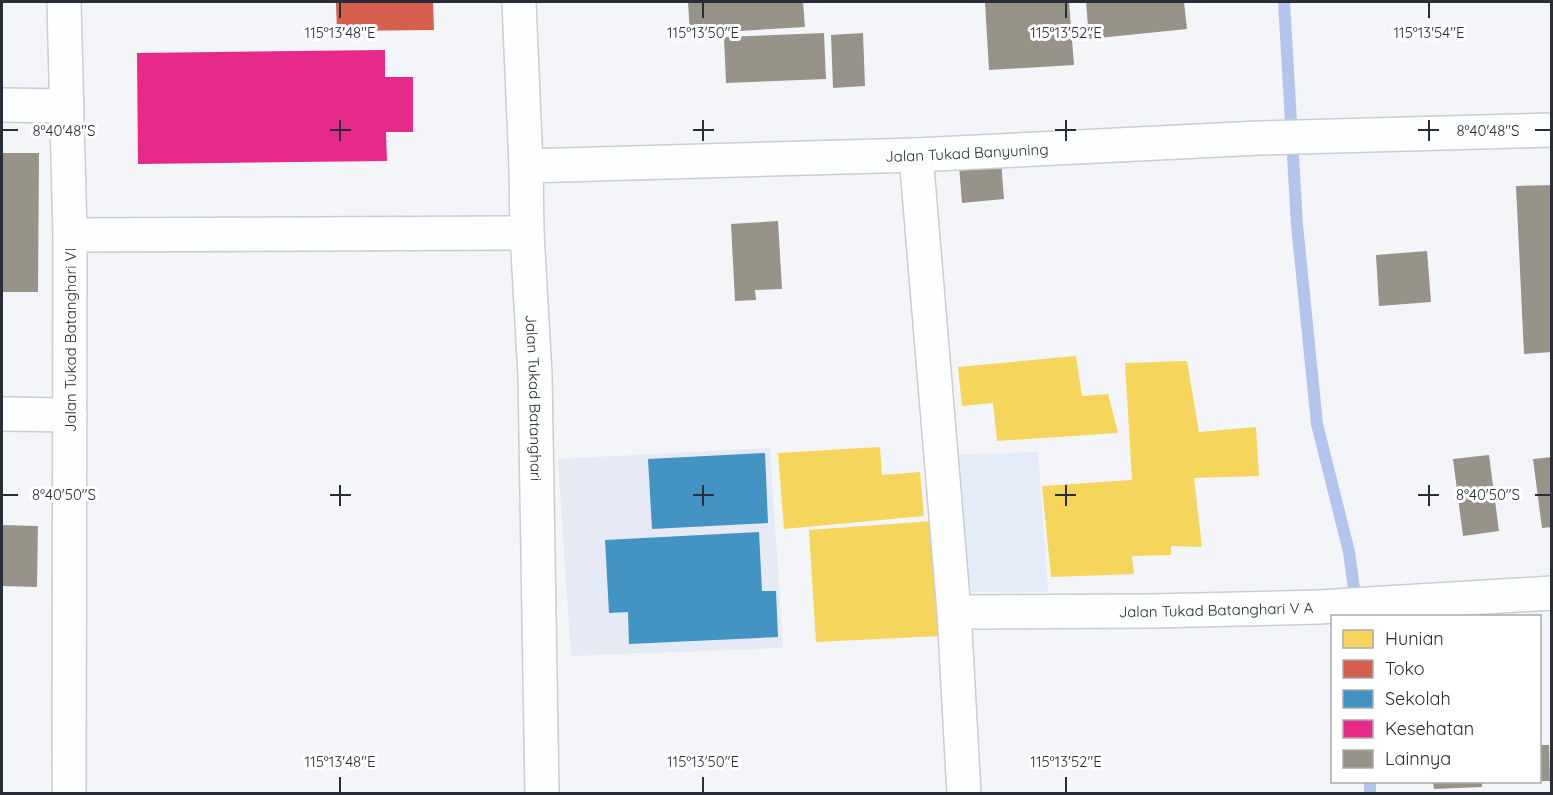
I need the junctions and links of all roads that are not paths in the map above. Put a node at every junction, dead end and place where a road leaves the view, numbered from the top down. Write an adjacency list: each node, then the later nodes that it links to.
1 (64, 2): 4 (street)
2 (519, 2): 7 (street, Jalan Tukad Batanghari)
3 (2, 105): 4 (street)
4 (67, 106): 9 (street)
5 (1551, 130): 6 (street, Jalan Tukad Banyuning)
6 (916, 155): 7 (street, Jalan Tukad Banyuning); 13 (street)
7 (526, 166): 8 (street, Jalan Tukad Batanghari)
8 (527, 233): 9 (street, Jalan Tukad Batanghari VI); 15 (street, Jalan Tukad Batanghari)
9 (70, 235): 11 (street, Jalan Tukad Batanghari VI)
10 (2, 414): 11 (street)
11 (70, 415): 14 (street, Jalan Tukad Batanghari VI)
12 (1551, 593): 13 (street, Jalan Tukad Batanghari V A)
13 (954, 612): 16 (street)
14 (69, 794)
15 (542, 794)
16 (964, 794)

